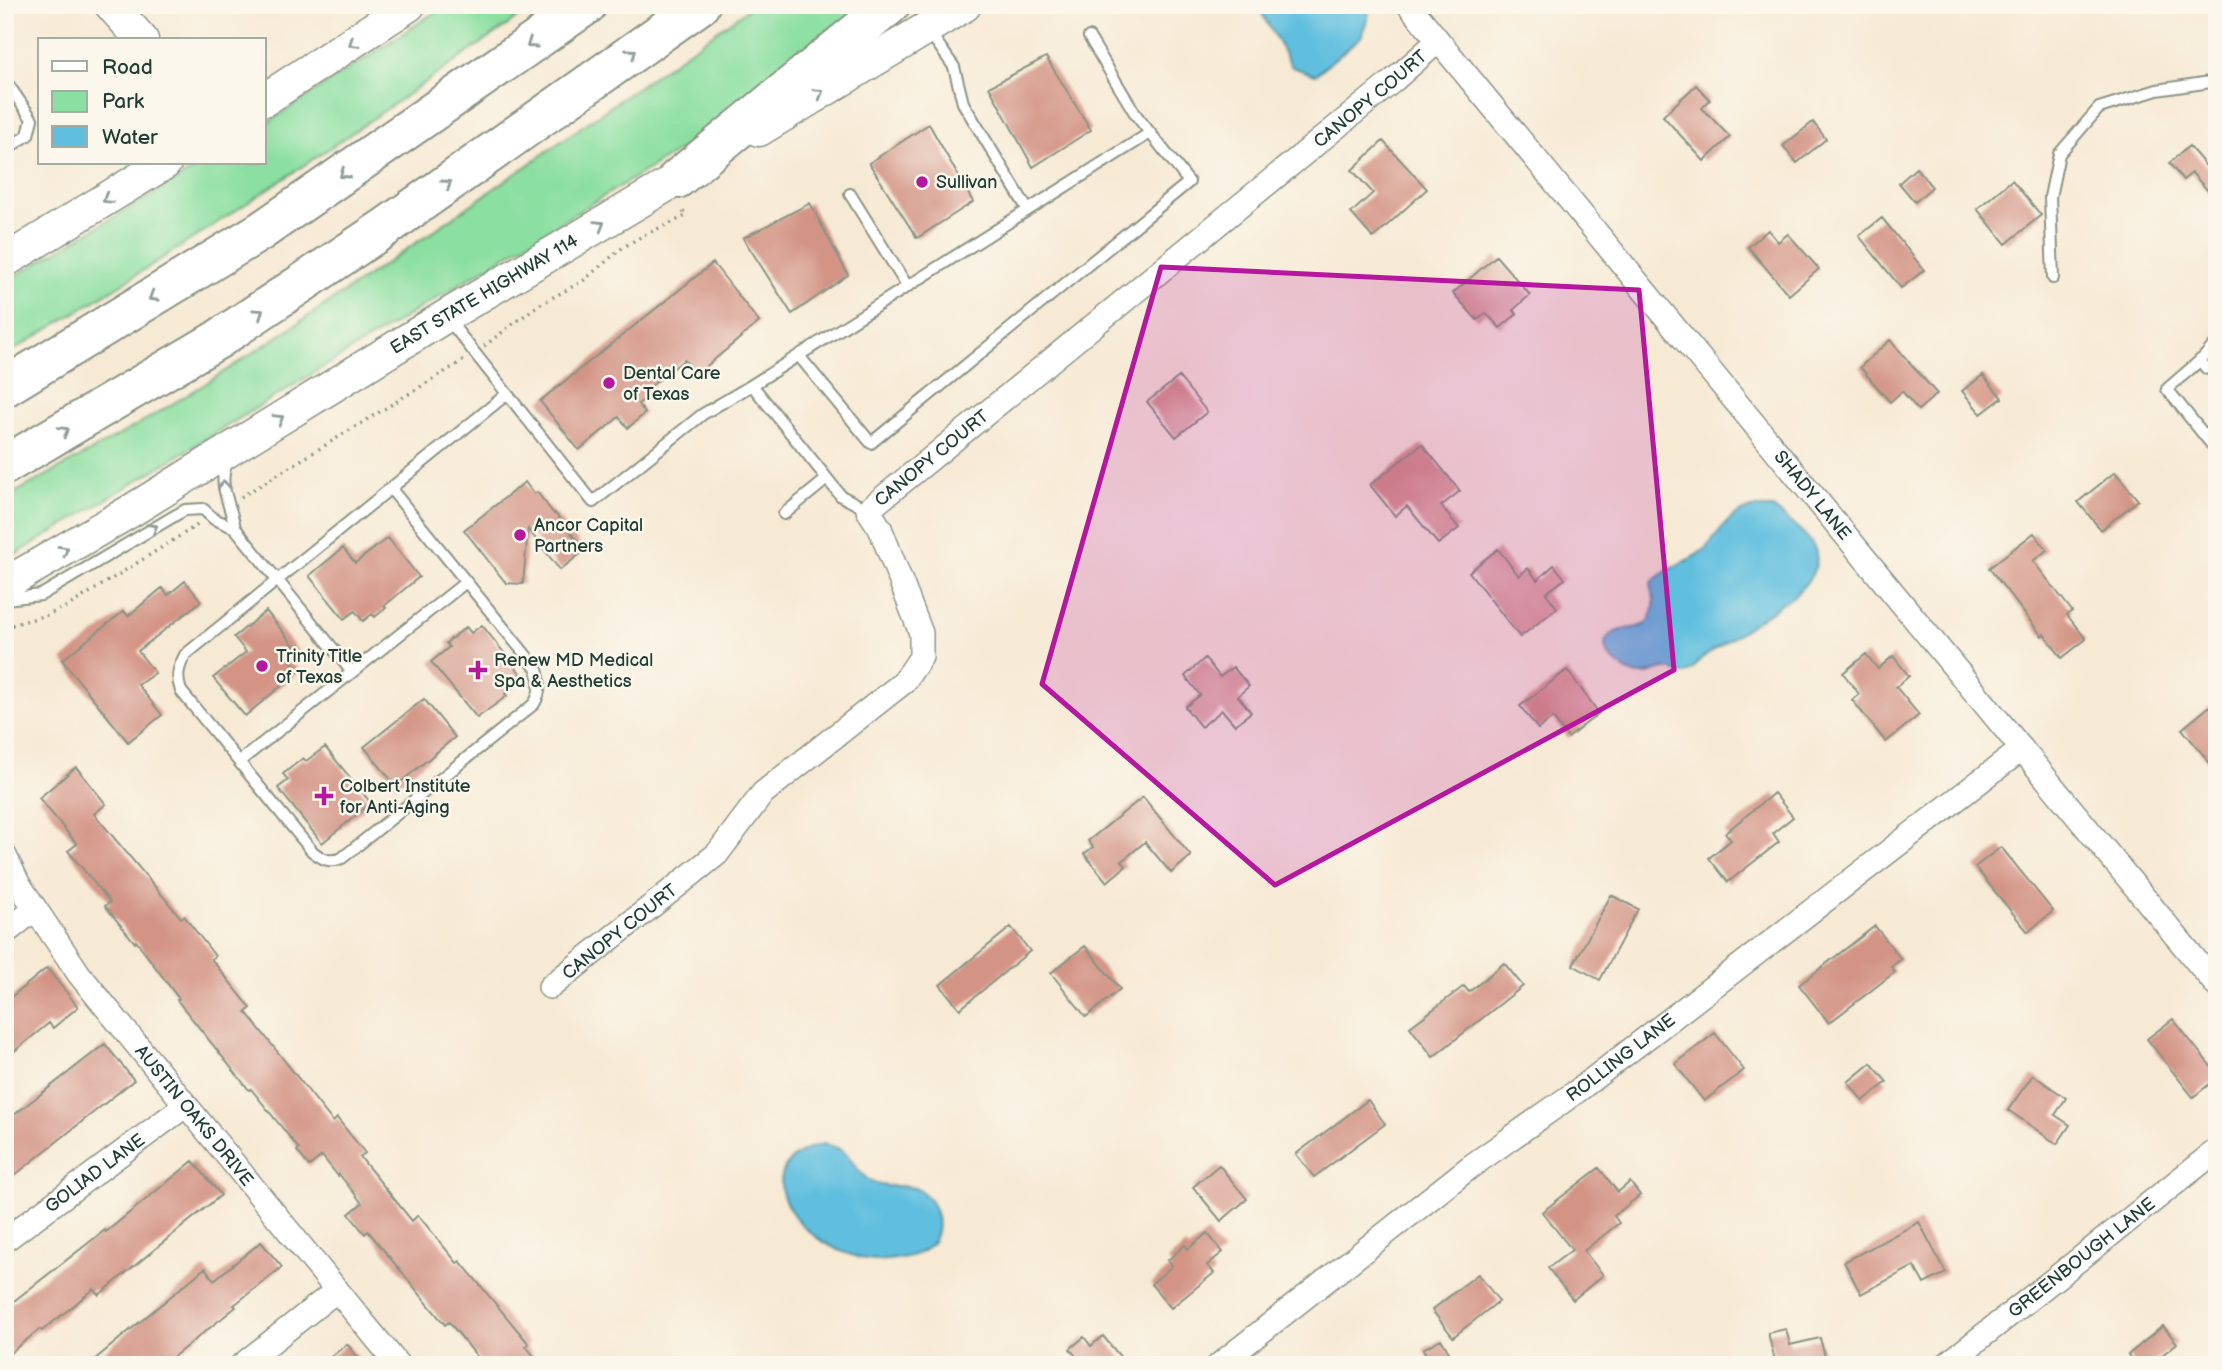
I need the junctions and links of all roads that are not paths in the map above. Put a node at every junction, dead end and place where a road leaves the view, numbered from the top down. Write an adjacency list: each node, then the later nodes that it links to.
1 (111, 5): 10 (main road)
2 (409, 5): 14 (main road, one-way to 14)
3 (587, 5): 30 (highway, one-way to 30)
4 (700, 5): 34 (highway, one-way to 4)
5 (890, 5): 18 (highway)
6 (965, 5): 8 (main road, EAST STATE HIGHWAY 114)
7 (1409, 5): 11 (street, SHADY LANE)
8 (927, 28): 18 (main road, EAST STATE HIGHWAY 114, one-way to 8); 20 (lane)
9 (1089, 37): 15 (lane)
10 (140, 38)
11 (1438, 41): 37 (street, CANOPY COURT); 45 (street, SHADY LANE)
12 (5, 80): 16 (lane)
13 (2217, 82): 22 (lane)
14 (266, 99)
15 (1150, 133): 20 (lane); 26 (lane)
16 (5, 150)
17 (163, 164): 21 (main road, one-way to 21)
18 (672, 182): 24 (main road, EAST STATE HIGHWAY 114, one-way to 18)
19 (850, 194): 23 (lane)
20 (1028, 210): 23 (lane)
21 (5, 261)
22 (2053, 278)
23 (907, 286): 26 (lane)
24 (446, 316): 31 (lane); 32 (main road, EAST STATE HIGHWAY 114, one-way to 24)
25 (2217, 342): 27 (lane)
26 (799, 356): 29 (lane)
27 (2200, 360): 28 (lane); 33 (lane)
28 (2217, 371)
29 (752, 385): 31 (lane); 35 (lane)
30 (5, 387)
31 (507, 394): 36 (lane)
32 (238, 444): 39 (lane, one-way to 32); 42 (main road, EAST STATE HIGHWAY 114, one-way to 32)
33 (2217, 452)
34 (5, 465)
35 (827, 479): 37 (lane); 38 (lane)
36 (391, 489): 40 (lane); 41 (lane)
37 (868, 510): 51 (street, CANOPY COURT)
38 (784, 514)
39 (235, 528): 40 (lane); 43 (lane, one-way to 39)
40 (277, 580): 44 (lane); 46 (lane)
41 (466, 582): 44 (lane); 46 (lane)
42 (5, 584)
43 (5, 599)
44 (352, 672): 46 (lane)
45 (2022, 749): 50 (street, SHADY LANE); 58 (street, ROLLING LANE)
46 (240, 761)
47 (5, 856): 48 (street, AUSTIN OAKS DRIVE)
48 (35, 909): 49 (street); 52 (street, AUSTIN OAKS DRIVE)
49 (5, 933)
50 (2217, 986)
51 (550, 987)
52 (186, 1105): 54 (street, GOLIAD LANE); 55 (street, AUSTIN OAKS DRIVE)
53 (2217, 1150): 59 (street, GREENBOUGH LANE)
54 (5, 1240)
55 (337, 1290): 56 (street); 57 (street, AUSTIN OAKS DRIVE)
56 (242, 1365)
57 (398, 1365)
58 (1219, 1365)
59 (1946, 1365)

